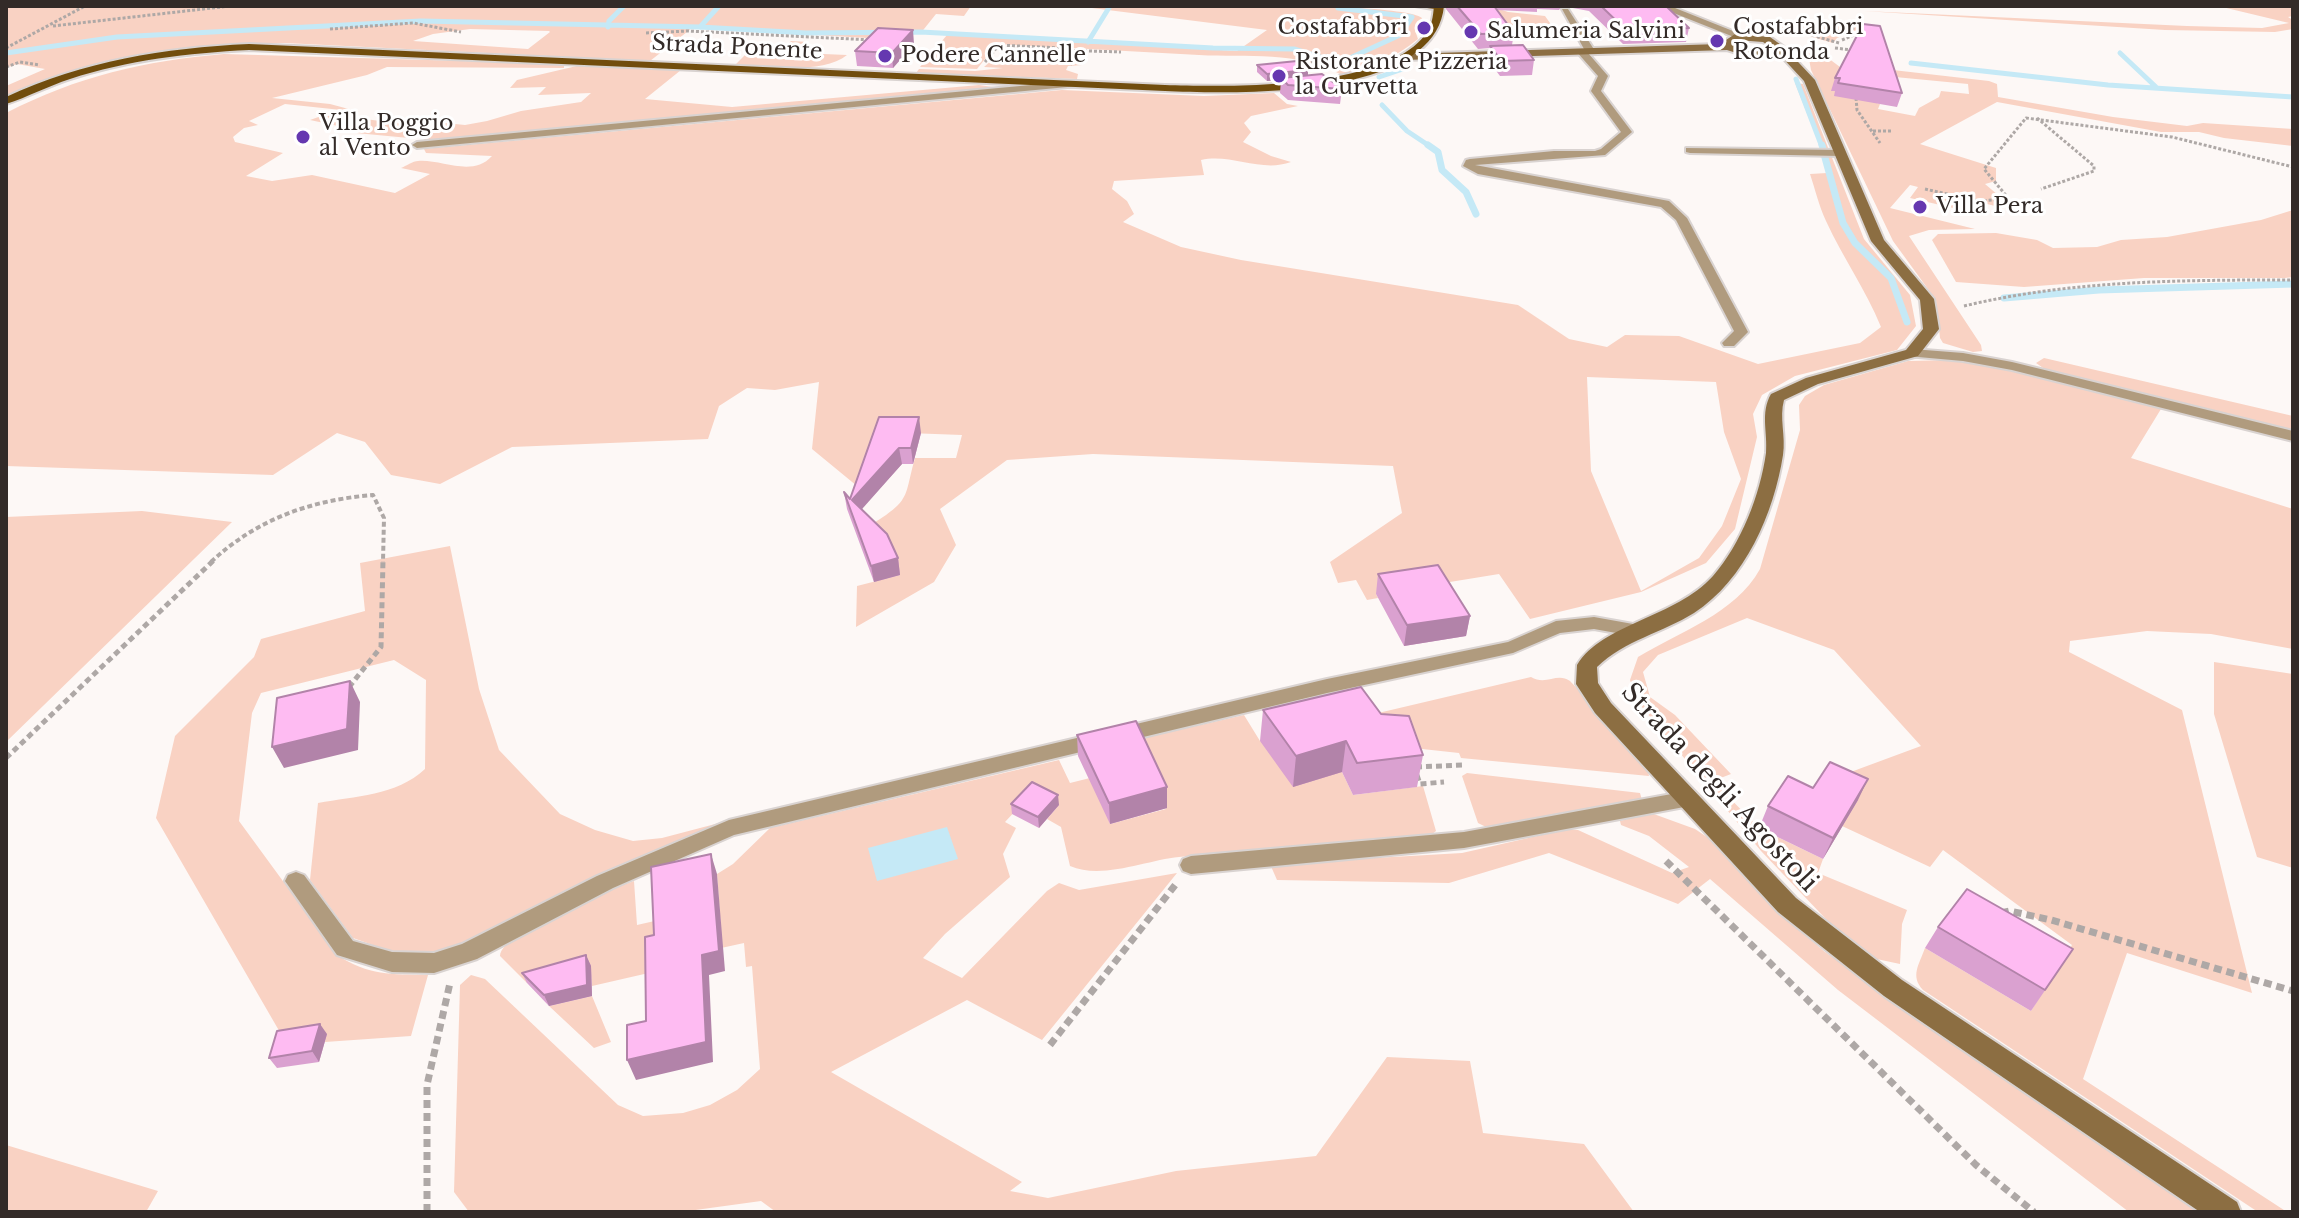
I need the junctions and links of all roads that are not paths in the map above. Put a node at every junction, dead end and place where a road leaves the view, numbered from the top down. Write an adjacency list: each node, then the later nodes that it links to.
1 (1420, 6): 3 (street)
2 (1661, 6): 5 (street)
3 (1439, 7): 6 (main road)
4 (1565, 11): 9 (lane)
5 (1743, 37): 7 (street); 8 (street)
6 (1427, 40): 10 (street); 12 (main road, Strada Ponente)
7 (1728, 47): 9 (street); 11 (street)
8 (1780, 49): 11 (street); 13 (street)
9 (1586, 51): 10 (street); 19 (lane)
10 (1518, 53): 12 (street)
11 (1757, 54): 13 (street)
12 (1404, 57): 14 (main road, Strada Ponente)
13 (1806, 75): 18 (street)
14 (1074, 84): 15 (main road, Strada Ponente); 16 (lane)
15 (6, 101)
16 (417, 145)
17 (1690, 150): 18 (lane)
18 (1840, 153): 20 (street)
19 (1729, 343)
20 (1912, 353): 21 (lane); 22 (street, Strada degli Agostoli)
21 (2293, 436)
22 (1633, 630): 23 (street, Strada degli Agostoli); 25 (lane)
23 (1688, 799): 24 (lane); 26 (street, Strada degli Agostoli)
24 (1191, 865)
25 (296, 881)
26 (2226, 1212)

